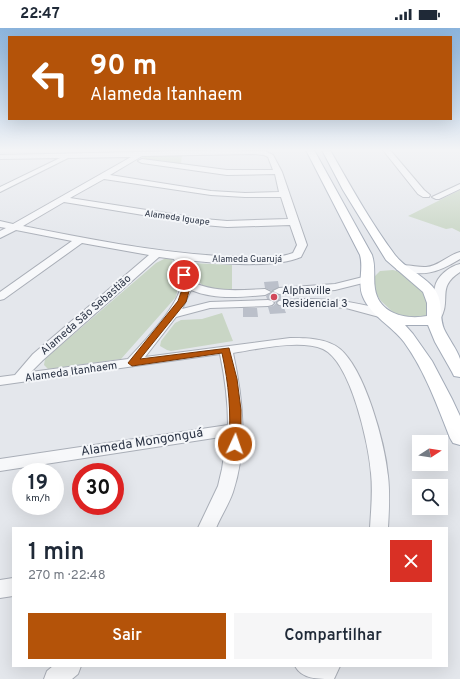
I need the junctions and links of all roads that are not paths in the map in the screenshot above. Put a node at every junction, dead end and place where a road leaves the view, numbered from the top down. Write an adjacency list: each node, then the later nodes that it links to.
1 (20, 180): 9 (street)
2 (94, 180): 11 (street)
3 (130, 180): 10 (street)
4 (280, 180): 10 (street, Alameda Guarujá)
5 (326, 180): 22 (main road)
6 (343, 180): 21 (main road)
7 (412, 180): 8 (street)
8 (460, 186)
9 (0, 190)
10 (284, 194): 12 (street, Alameda Guarujá)
11 (62, 199): 12 (street, Alameda Iguape); 14 (street)
12 (293, 222): 19 (street, Alameda Guarujá)
13 (0, 224): 14 (street, Alameda Guarujá)
14 (15, 226): 15 (street); 16 (street, Alameda Guarujá)
15 (0, 235)
16 (80, 240): 17 (street, Alameda Guarujá); 24 (street)
17 (156, 254): 19 (street, Alameda Guarujá); 29 (street, Alameda São Sebastião)
18 (460, 255): 21 (street)
19 (178, 257): 23 (street)
20 (460, 267): 27 (street)
21 (401, 268): 22 (main road); 27 (main road)
22 (368, 274): 25 (main road); 25 (street)
23 (188, 284): 26 (street); 26 (street)
24 (0, 297)
25 (383, 314): 27 (main road); 36 (main road)
26 (171, 316): 30 (street)
27 (434, 319): 31 (main road)
28 (226, 350): 30 (street, Alameda Itanhaem); 35 (street); 39 (street, Alameda Itanhaem)
29 (36, 358): 32 (street); 33 (street, Alameda São Sebastião)
30 (132, 363): 32 (street, Alameda Itanhaem)
31 (460, 372)
32 (58, 373): 33 (street, Alameda Itanhaem)
33 (20, 378): 34 (street, Alameda Itanhaem)
34 (0, 381)
35 (236, 429): 37 (street, Alameda Mongonguá); 38 (street)
36 (460, 438)
37 (0, 465)
38 (207, 527)
39 (378, 527)
40 (12, 587): 41 (street)
41 (0, 589)
42 (69, 667): 43 (street)
43 (55, 679)

